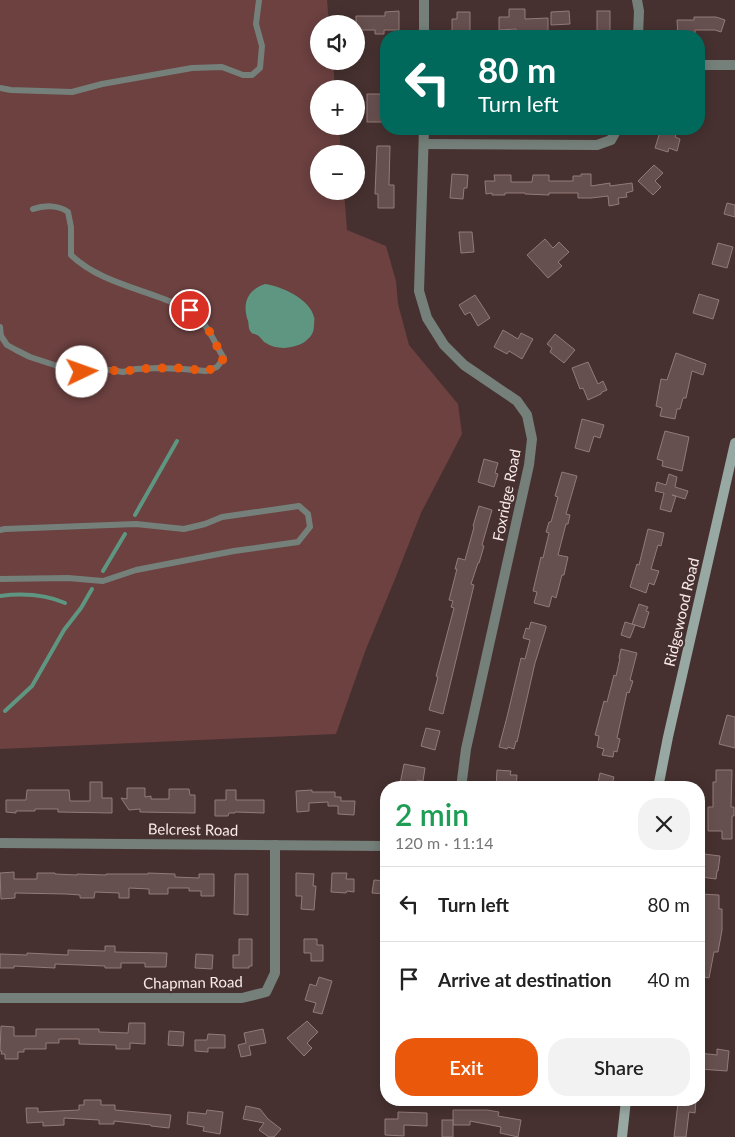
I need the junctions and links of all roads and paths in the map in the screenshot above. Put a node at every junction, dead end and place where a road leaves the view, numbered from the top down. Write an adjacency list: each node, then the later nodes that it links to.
1 (259, 0): 8 (lane)
2 (424, 0): 4 (street)
3 (637, 0): 5 (street)
4 (424, 30)
5 (638, 30)
6 (735, 64): 7 (street)
7 (705, 65)
8 (0, 88)
9 (424, 135): 11 (street, Foxridge Road)
10 (614, 135): 11 (street)
11 (424, 144): 17 (street, Foxridge Road)
12 (33, 209): 13 (lane)
13 (0, 327)
14 (735, 443): 18 (main road, Ridgewood Road)
15 (0, 530): 16 (lane)
16 (0, 579)
17 (462, 781)
18 (659, 781)
19 (0, 843): 20 (street, Belcrest Road)
20 (275, 845): 21 (street, Belcrest Road); 22 (street, Chapman Road)
21 (380, 846)
22 (0, 998)
23 (625, 1106): 24 (main road)
24 (622, 1137)

